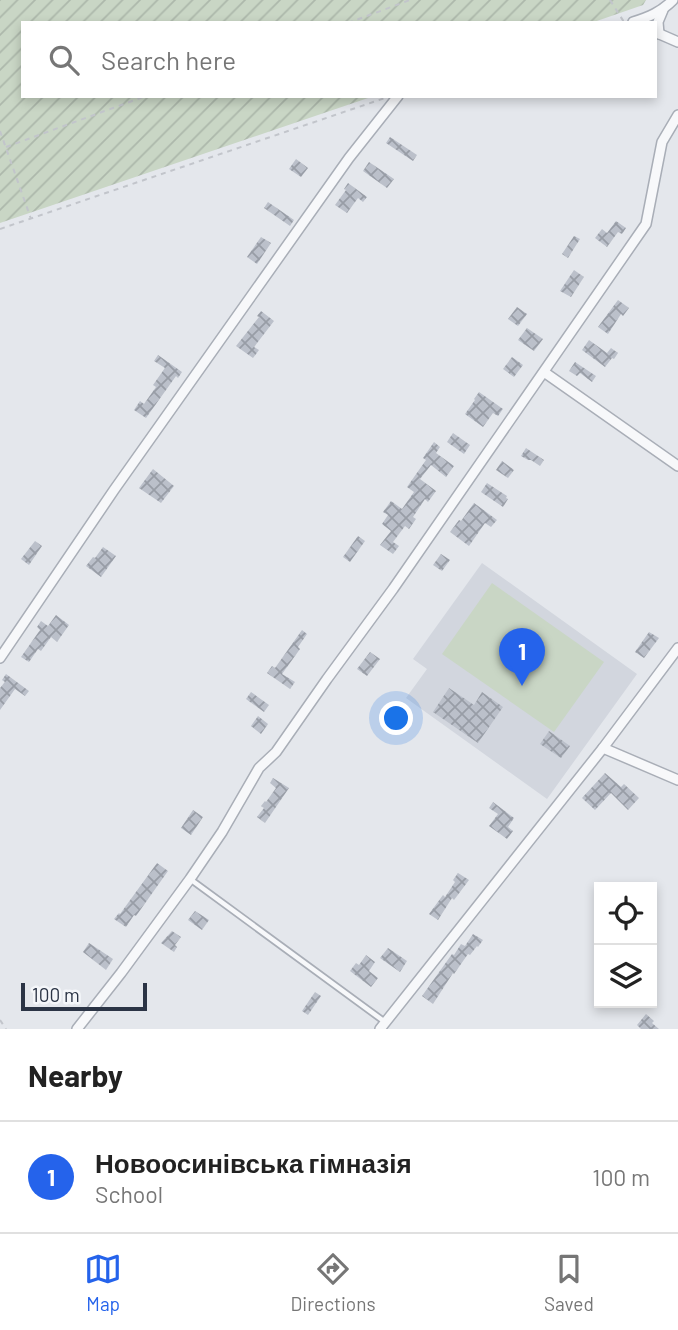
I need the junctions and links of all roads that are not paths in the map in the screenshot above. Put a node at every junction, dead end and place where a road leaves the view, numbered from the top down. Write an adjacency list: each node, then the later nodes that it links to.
1 (673, 0): 2 (street)
2 (664, 9): 3 (street); 4 (street)
3 (637, 21)
4 (657, 33): 5 (street)
5 (678, 42)
6 (396, 98): 11 (street)
7 (678, 115): 8 (street)
8 (544, 372): 9 (street); 14 (street)
9 (678, 466)
10 (678, 648): 12 (street)
11 (0, 658)
12 (603, 748): 13 (street); 15 (street)
13 (678, 780)
14 (190, 879): 15 (lane); 16 (street)
15 (383, 1026)
16 (77, 1029)

